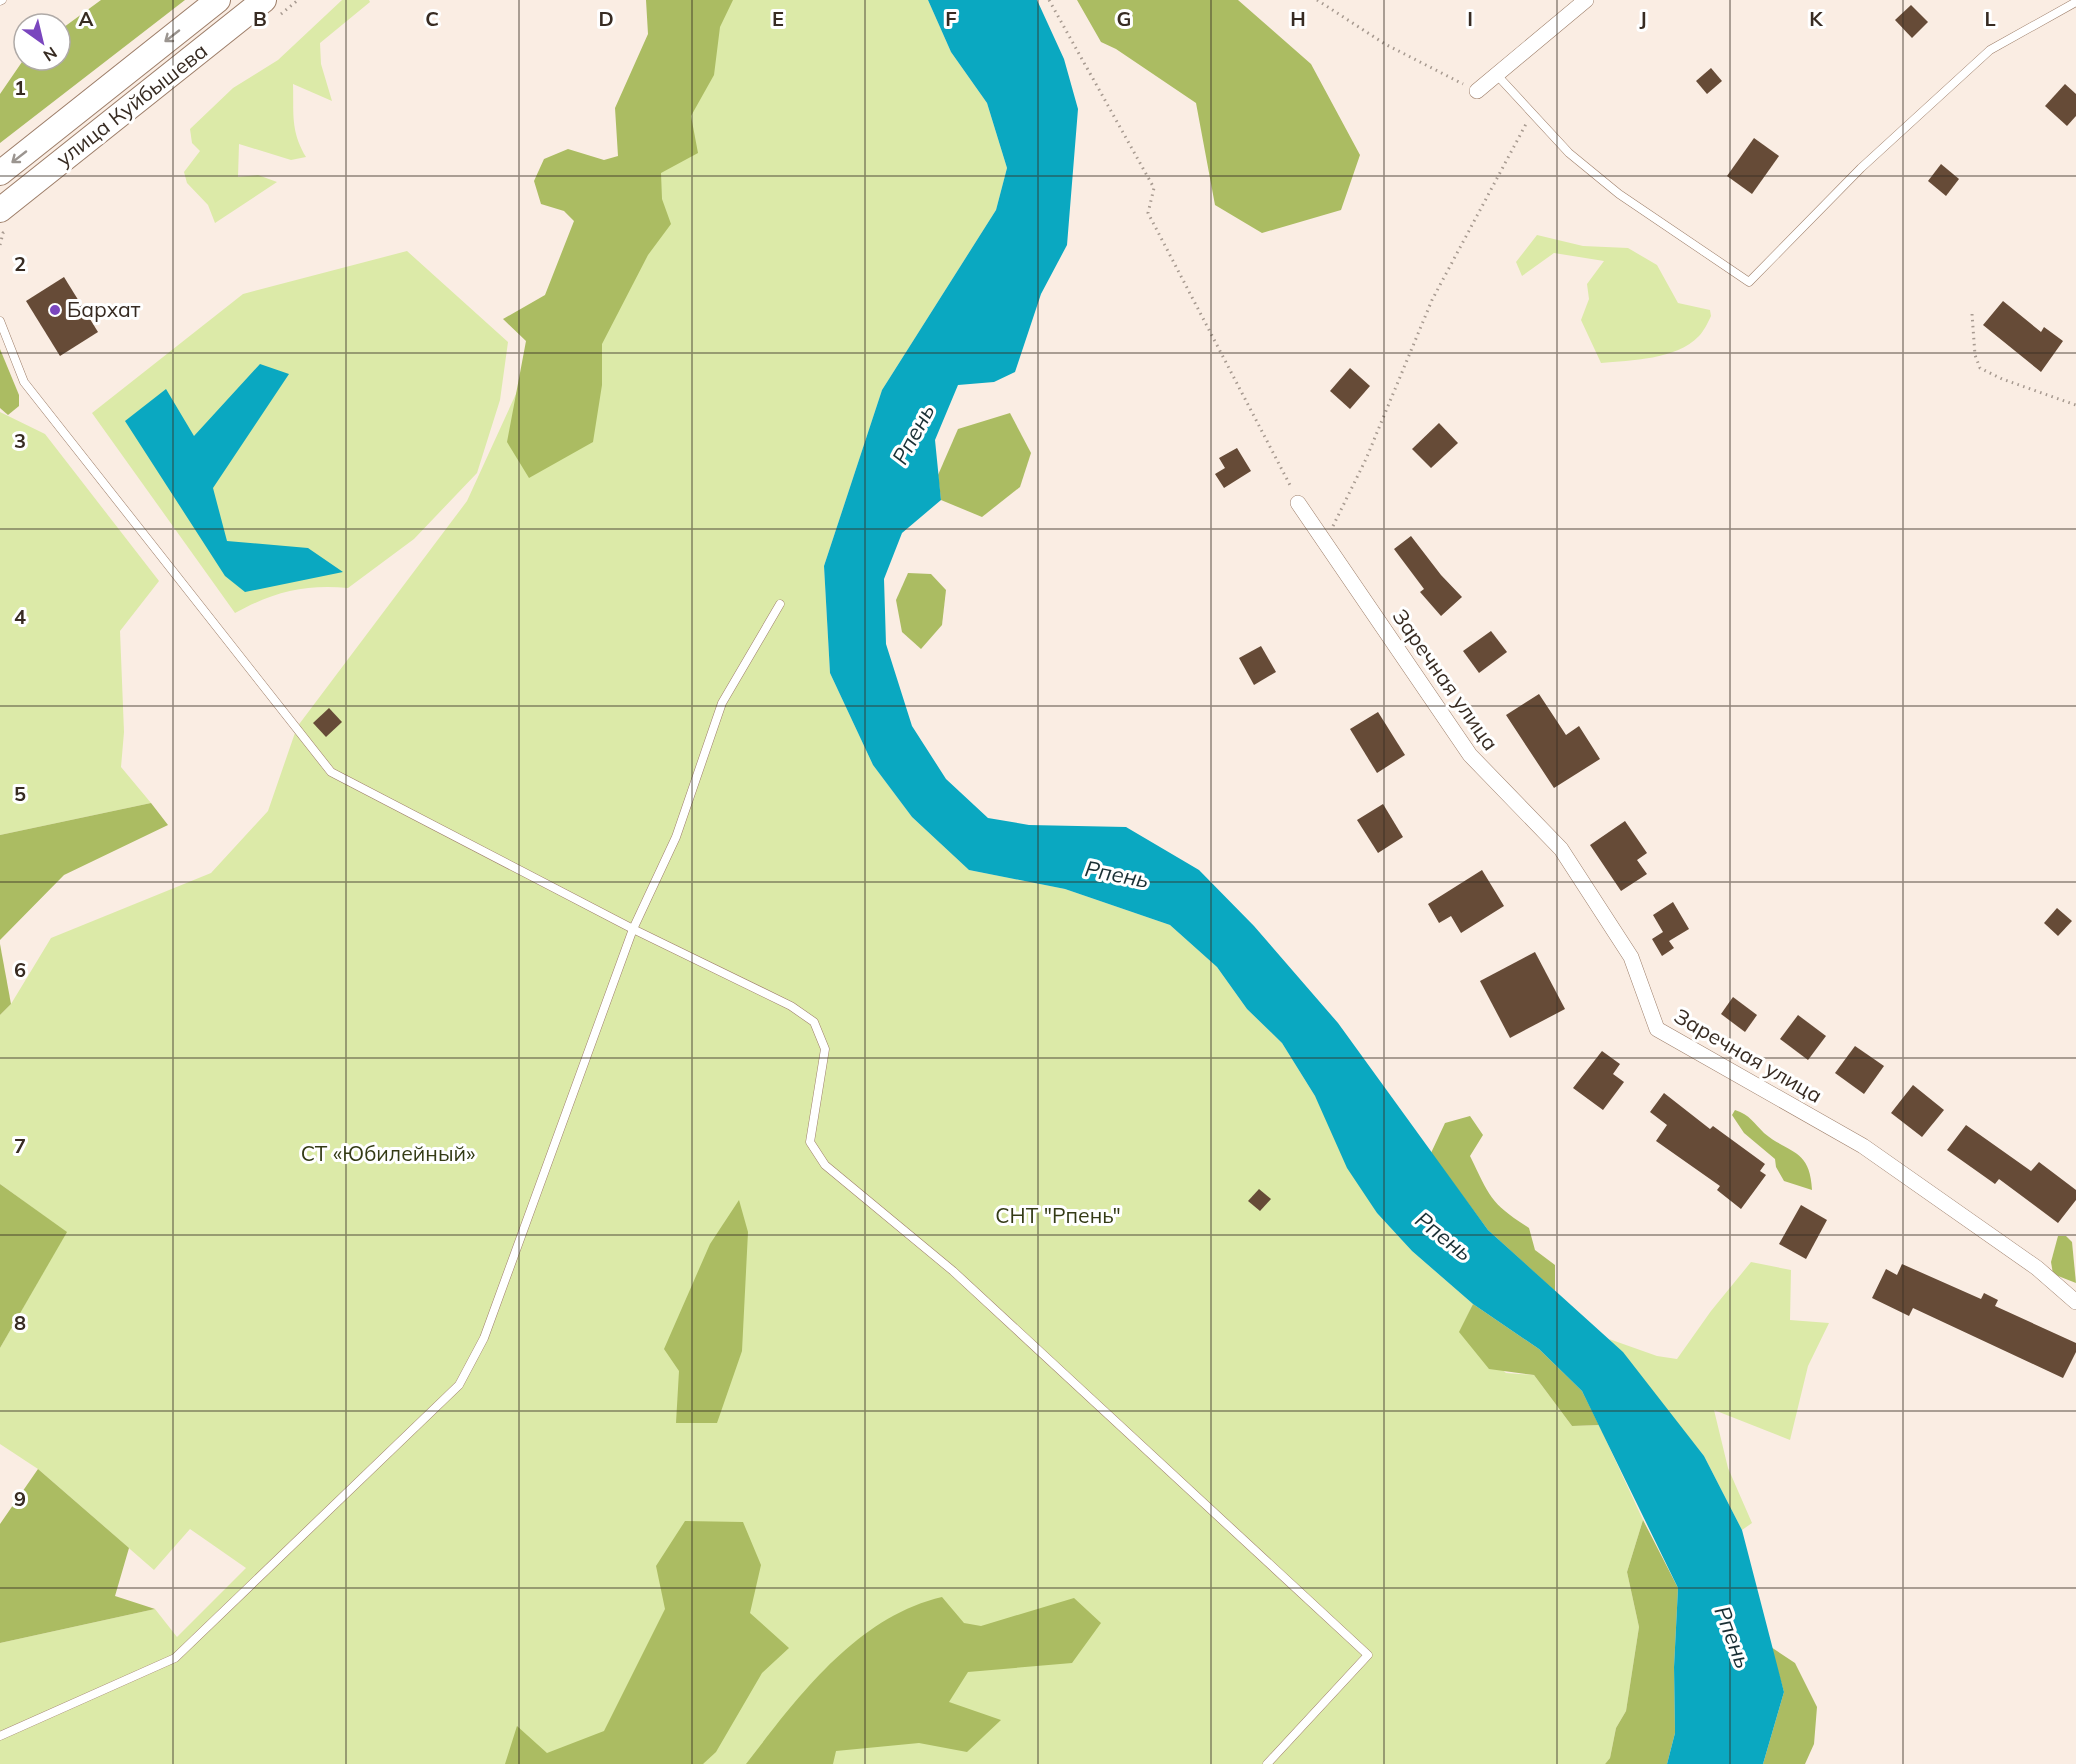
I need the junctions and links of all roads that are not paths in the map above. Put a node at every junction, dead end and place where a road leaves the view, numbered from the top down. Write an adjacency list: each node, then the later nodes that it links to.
1 (218, 0): 7 (highway, улица Куйбышева, one-way to 7)
2 (264, 0): 8 (highway, улица Куйбышева)
3 (1586, 0): 5 (street)
4 (2076, 2): 5 (lane)
5 (1496, 74): 6 (street)
6 (1477, 91)
7 (0, 173)
8 (0, 210)
9 (0, 321): 12 (lane)
10 (1298, 504): 13 (street, Заречная улица)
11 (780, 604): 12 (lane)
12 (633, 929): 14 (lane); 15 (lane)
13 (2076, 1302)
14 (0, 1736)
15 (1267, 1764)

